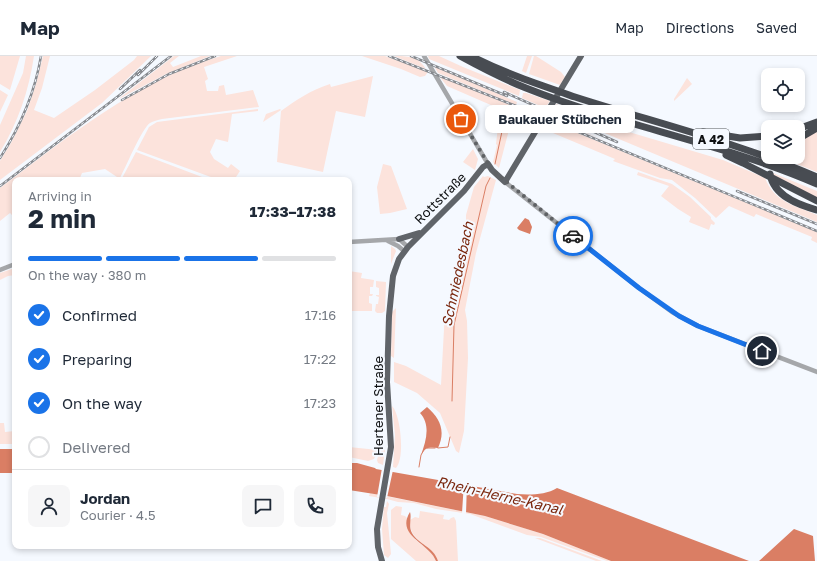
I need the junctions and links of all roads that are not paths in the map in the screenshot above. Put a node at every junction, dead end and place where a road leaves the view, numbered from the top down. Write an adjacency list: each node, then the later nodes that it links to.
1 (424, 56): 14 (street)
2 (460, 56): 11 (highway, A 42)
3 (471, 56): 5 (highway, A 42)
4 (581, 56): 19 (main road)
5 (654, 121): 10 (highway); 12 (highway, A 42)
6 (817, 122): 7 (highway)
7 (805, 126)
8 (817, 128): 9 (highway)
9 (805, 135)
10 (761, 136)
11 (677, 137): 13 (highway, A 42); 21 (highway)
12 (761, 158)
13 (761, 159)
14 (488, 164): 19 (main road); 23 (main road, Rottstraße)
15 (771, 164): 22 (highway)
16 (777, 164): 20 (highway, A 42)
17 (780, 164): 18 (highway, A 42)
18 (817, 177)
19 (505, 182): 30 (street)
20 (817, 184)
21 (817, 201)
22 (817, 210)
23 (421, 233): 24 (main road); 27 (main road, Rottstraße)
24 (399, 239): 25 (street); 27 (street)
25 (386, 241): 26 (street); 27 (street)
26 (352, 242)
27 (406, 249): 31 (main road, Hertener Straße)
28 (12, 265): 29 (street)
29 (0, 270)
30 (817, 372)
31 (382, 561)

